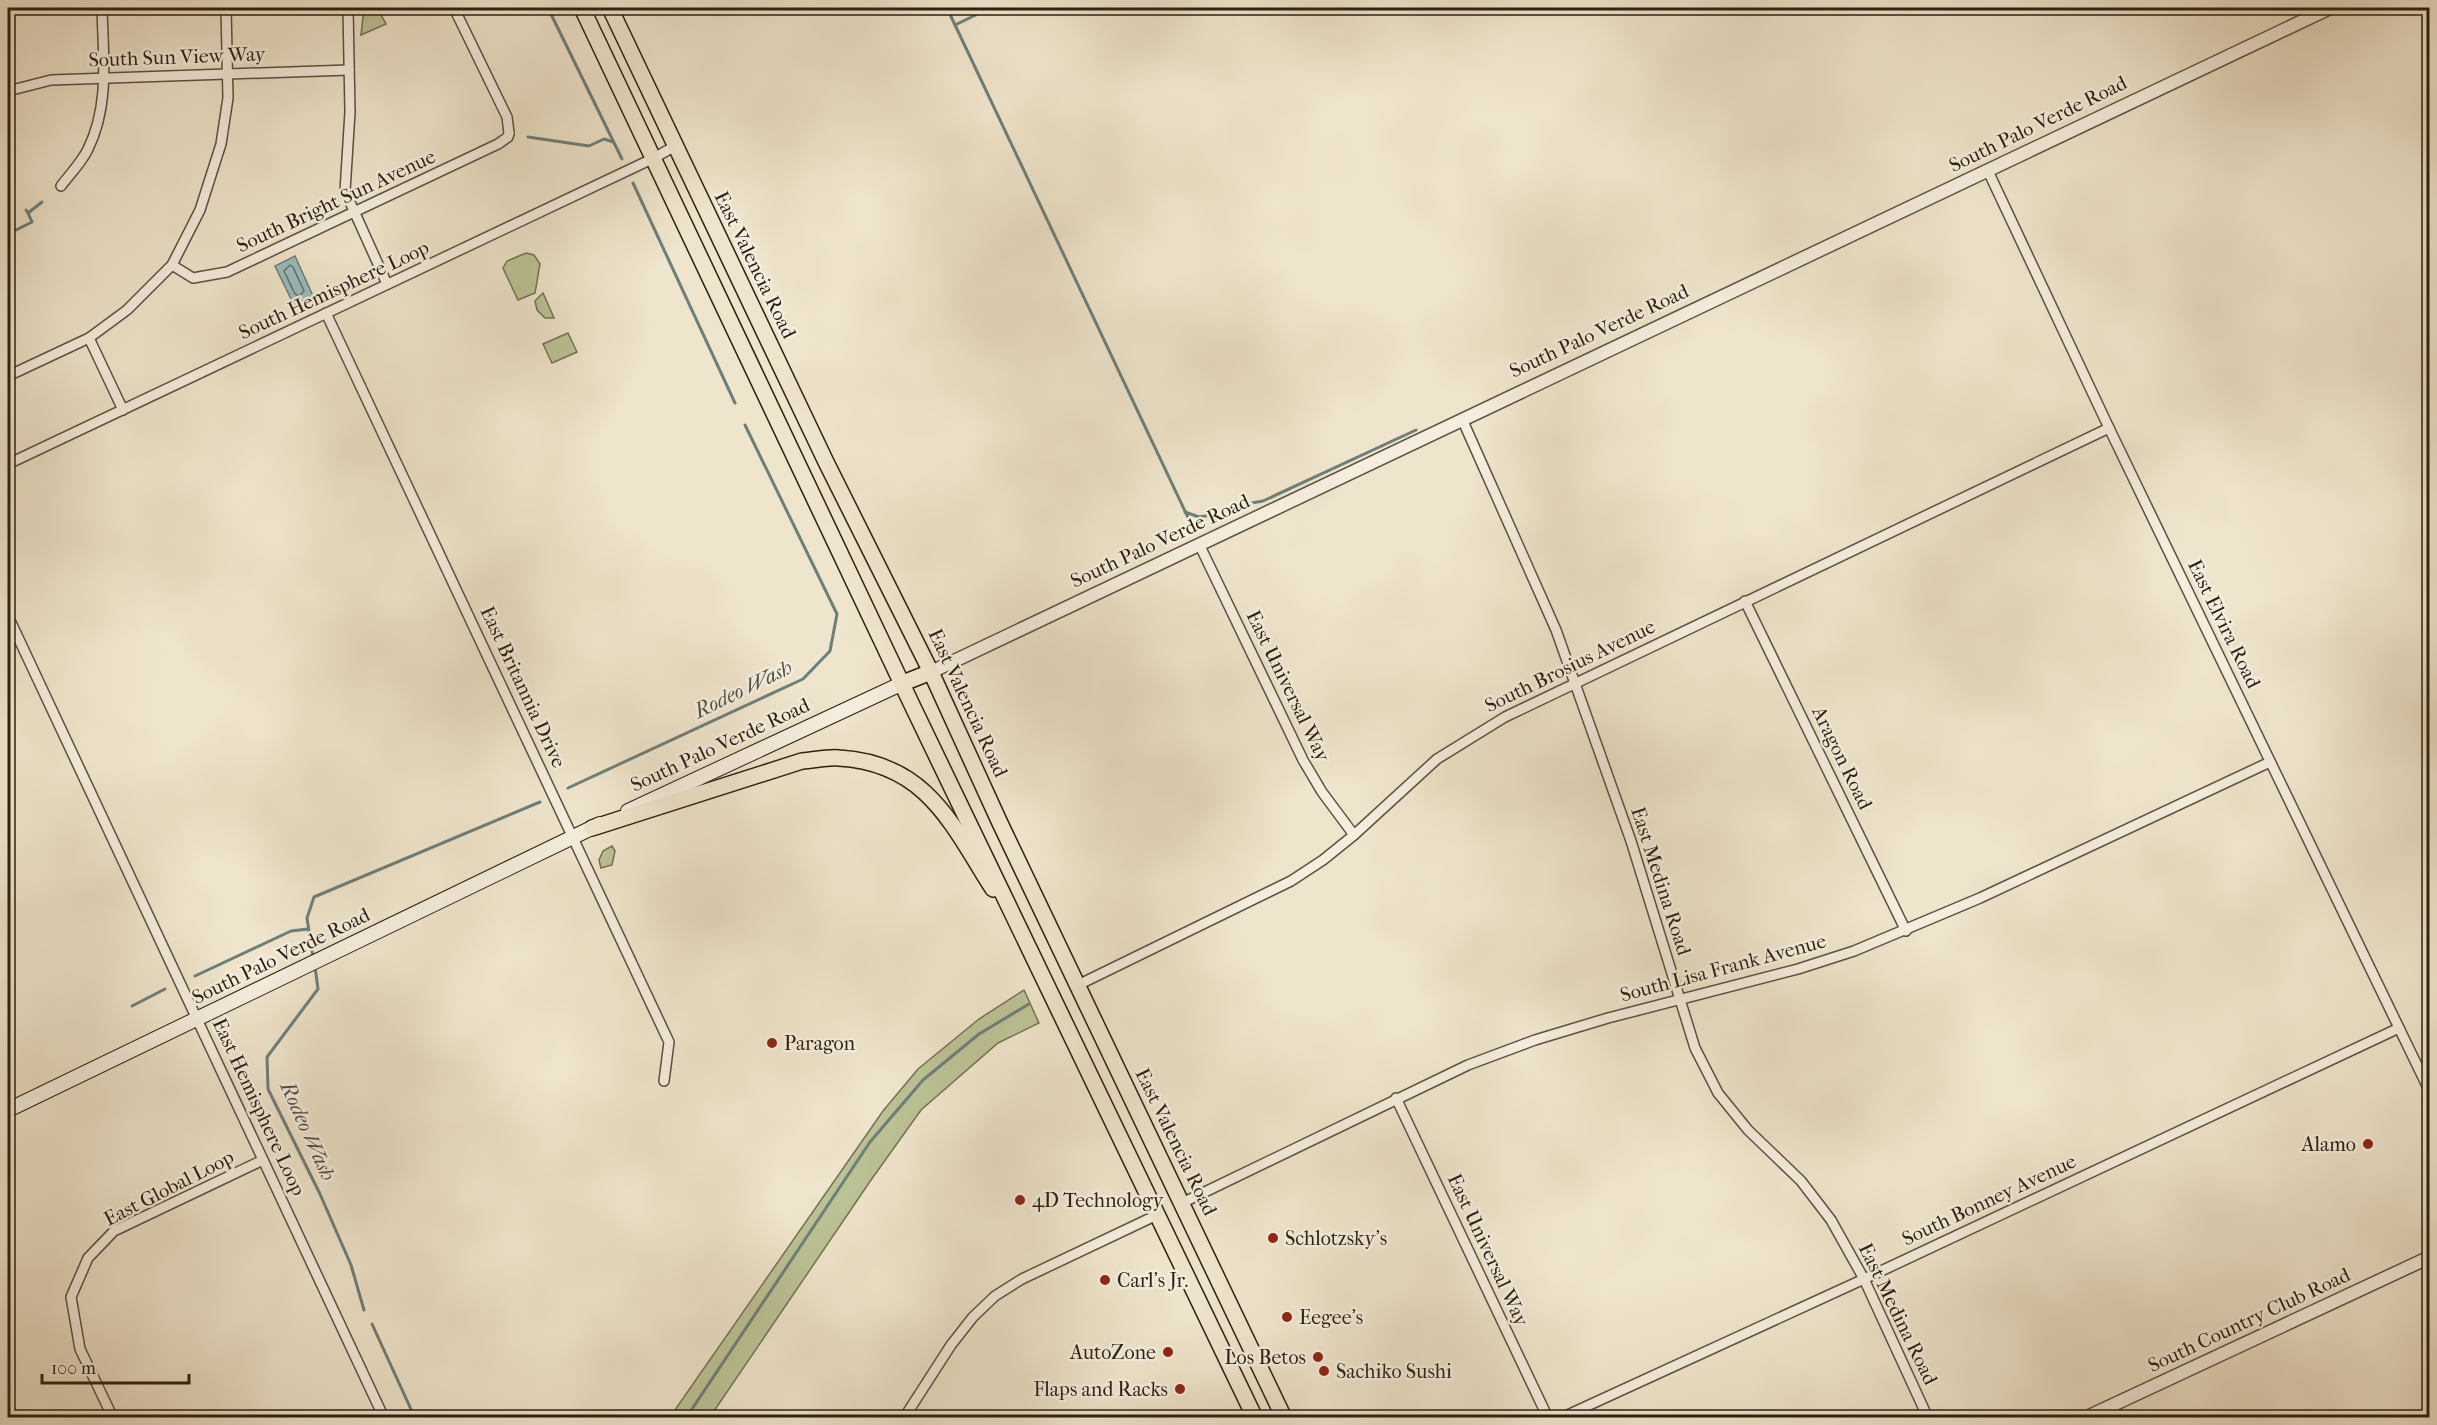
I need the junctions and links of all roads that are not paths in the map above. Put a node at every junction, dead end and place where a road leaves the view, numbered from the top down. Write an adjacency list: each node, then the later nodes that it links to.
1 (102, 8): 10 (street)
2 (226, 8): 9 (street)
3 (348, 8): 8 (street)
4 (454, 8): 16 (street, South Bright Sun Avenue)
5 (582, 8): 13 (main road)
6 (610, 8): 12 (main road, East Valencia Road)
7 (2330, 8): 14 (street, South Palo Verde Road)
8 (349, 70): 9 (street, South Sun View Way); 16 (street)
9 (228, 73): 10 (street, South Sun View Way); 17 (street)
10 (104, 78): 11 (street, South Sun View Way); 15 (street)
11 (8, 91)
12 (675, 146): 13 (street, South Hemisphere Loop); 29 (main road, East Valencia Road)
13 (654, 158): 18 (street, South Hemisphere Loop); 30 (main road)
14 (1988, 171): 23 (street, South Palo Verde Road); 24 (street, East Elvira Road)
15 (61, 186)
16 (353, 213): 17 (street, South Bright Sun Avenue); 18 (street)
17 (172, 265): 20 (street)
18 (387, 285): 19 (street, South Hemisphere Loop)
19 (326, 313): 22 (street, South Hemisphere Loop); 35 (street, East Britannia Drive)
20 (88, 338): 21 (street); 22 (street)
21 (8, 376)
22 (123, 410): 25 (street, South Hemisphere Loop)
23 (1462, 419): 26 (street, South Palo Verde Road); 31 (street, East Medina Road)
24 (2109, 428): 27 (street, South Brosius Avenue); 32 (street, East Elvira Road)
25 (8, 464)
26 (1200, 546): 29 (street, South Palo Verde Road); 34 (street, East Universal Way)
27 (1745, 600): 31 (street, South Brosius Avenue); 36 (street, Aragon Road)
28 (8, 616): 40 (street, East Hemisphere Loop)
29 (931, 672): 30 (main road, South Palo Verde Road); 38 (main road, East Valencia Road)
30 (903, 683): 33 (main road, South Palo Verde Road); 37 (main road)
31 (1575, 683): 34 (street, South Brosius Avenue); 39 (street, East Medina Road)
32 (2270, 762): 36 (street, South Lisa Frank Avenue); 41 (street, East Elvira Road)
33 (592, 828): 35 (main road, South Palo Verde Road); 37 (main road)
34 (1354, 835): 38 (street, South Brosius Avenue)
35 (574, 836): 40 (main road, South Palo Verde Road); 42 (street, East Britannia Drive)
36 (1906, 931): 39 (street, South Lisa Frank Avenue)
37 (1033, 954): 48 (main road)
38 (1078, 985): 47 (main road, East Valencia Road)
39 (1680, 1000): 44 (street, South Lisa Frank Avenue); 50 (street, East Medina Road)
40 (198, 1019): 45 (main road, South Palo Verde Road); 46 (street, East Hemisphere Loop)
41 (2399, 1028): 43 (street, East Elvira Road); 50 (street, South Bonney Avenue)
42 (664, 1081)
43 (2430, 1092)
44 (1396, 1098): 47 (street, South Lisa Frank Avenue); 56 (street, East Universal Way)
45 (8, 1110)
46 (263, 1160): 51 (street, East Global Loop); 52 (street, East Hemisphere Loop)
47 (1182, 1203): 48 (main road); 55 (main road, East Valencia Road)
48 (1159, 1214): 53 (street); 54 (main road)
49 (2430, 1257): 59 (street, South Country Club Road)
50 (1864, 1279): 57 (street, South Bonney Avenue); 58 (street, East Medina Road)
51 (113, 1418)
52 (384, 1418)
53 (904, 1418)
54 (1255, 1418)
55 (1284, 1418)
56 (1548, 1418)
57 (1561, 1418)
58 (1928, 1418)
59 (2085, 1418)

